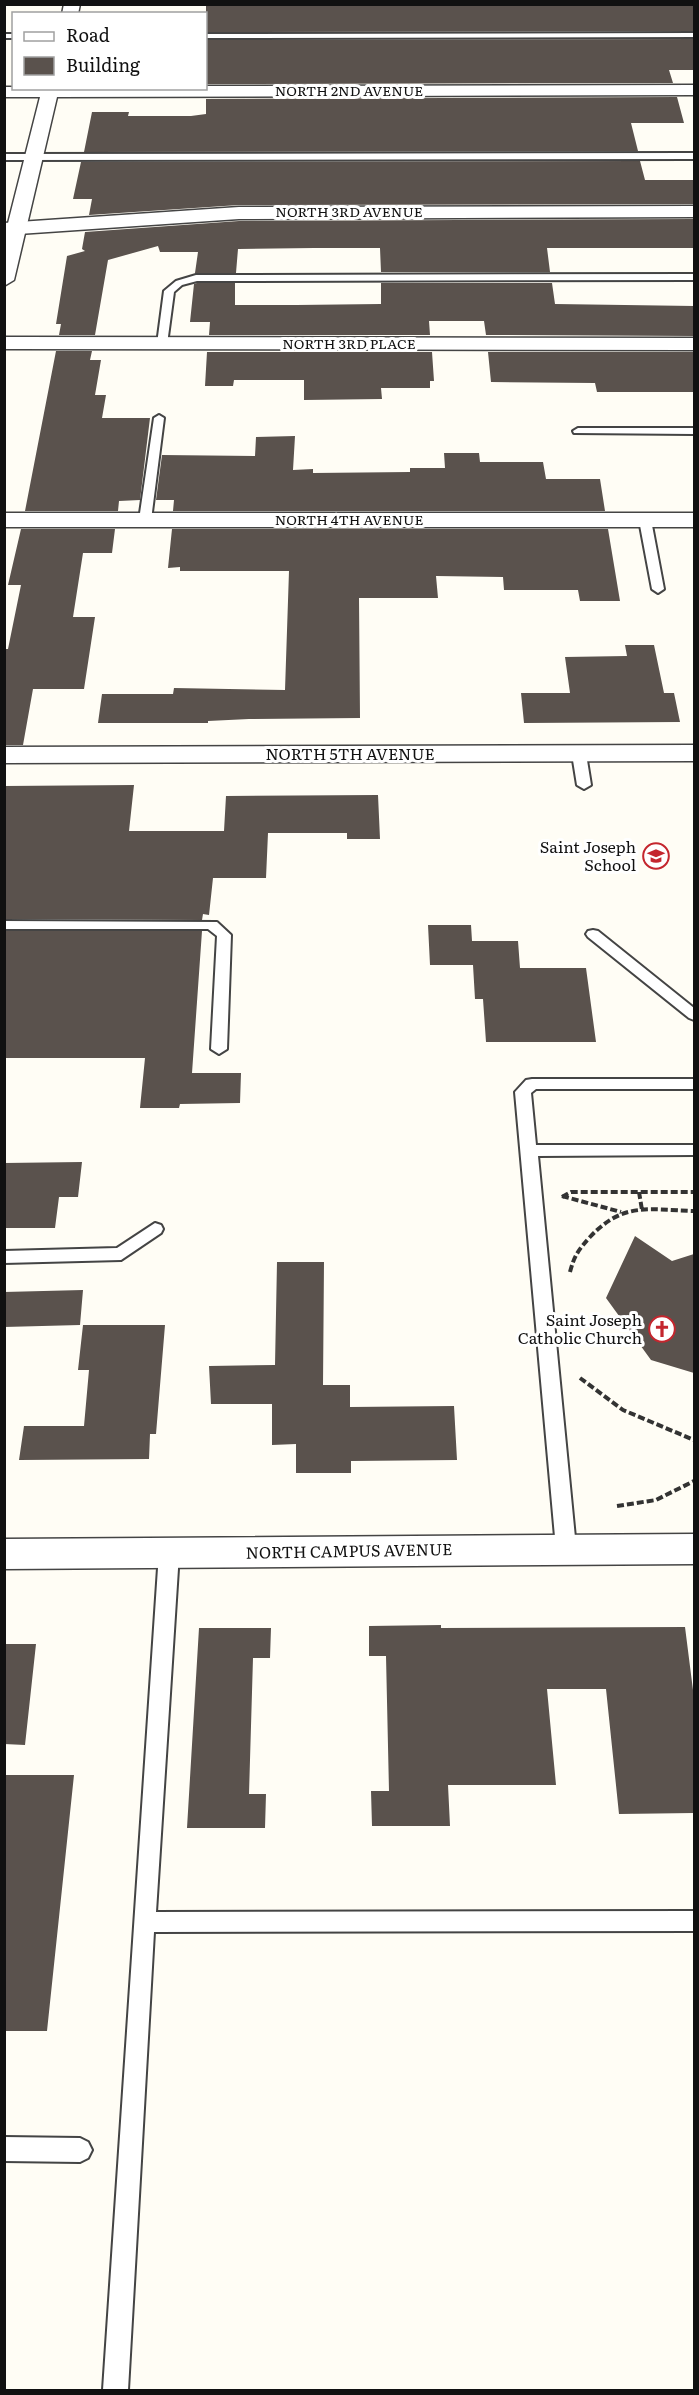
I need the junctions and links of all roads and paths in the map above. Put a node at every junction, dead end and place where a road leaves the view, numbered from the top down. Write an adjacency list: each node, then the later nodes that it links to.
1 (694, 35): 2 (lane)
2 (207, 36)
3 (51, 90): 4 (street, NORTH 2ND AVENUE); 5 (street, NORTH 2ND AVENUE); 8 (street)
4 (694, 90)
5 (4, 92)
6 (694, 156): 8 (lane)
7 (4, 158): 8 (lane)
8 (35, 158): 10 (street)
9 (694, 212): 10 (street, NORTH 3RD AVENUE)
10 (11, 230): 12 (street)
11 (694, 276): 14 (lane)
12 (4, 280)
13 (4, 343): 14 (street, NORTH 3RD PLACE)
14 (162, 344): 15 (street, NORTH 3RD PLACE)
15 (694, 344)
16 (159, 418): 20 (lane)
17 (578, 431): 18 (lane)
18 (694, 431)
19 (4, 520): 20 (street, NORTH 4TH AVENUE)
20 (145, 520): 21 (street, NORTH 4TH AVENUE)
21 (645, 520): 22 (street, NORTH 4TH AVENUE); 23 (lane)
22 (694, 520)
23 (658, 589)
24 (694, 753): 25 (street, NORTH 5TH AVENUE)
25 (579, 754): 26 (street, NORTH 5TH AVENUE); 27 (lane)
26 (4, 755)
27 (584, 785)
28 (4, 925): 31 (lane)
29 (593, 934): 30 (lane)
30 (694, 1015)
31 (219, 1049)
32 (694, 1084): 34 (lane)
33 (694, 1150): 34 (lane)
34 (529, 1151): 49 (lane)
35 (639, 1192): 36 (path); 37 (path); 39 (path)
36 (694, 1192)
37 (562, 1196): 38 (path); 41 (path)
38 (560, 1204)
39 (642, 1210): 40 (path); 41 (path)
40 (694, 1211)
41 (622, 1212): 44 (path)
42 (155, 1229): 43 (lane)
43 (4, 1257)
44 (565, 1259)
45 (577, 1384): 46 (path)
46 (694, 1440)
47 (694, 1481): 48 (path)
48 (617, 1506)
49 (566, 1548): 50 (street, NORTH CAMPUS AVENUE); 51 (street, NORTH CAMPUS AVENUE)
50 (694, 1549)
51 (169, 1553): 52 (street, NORTH CAMPUS AVENUE); 54 (lane)
52 (4, 1554)
53 (694, 1921): 54 (lane)
54 (144, 1922): 57 (lane)
55 (4, 2149): 56 (lane)
56 (80, 2150)
57 (115, 2391)

